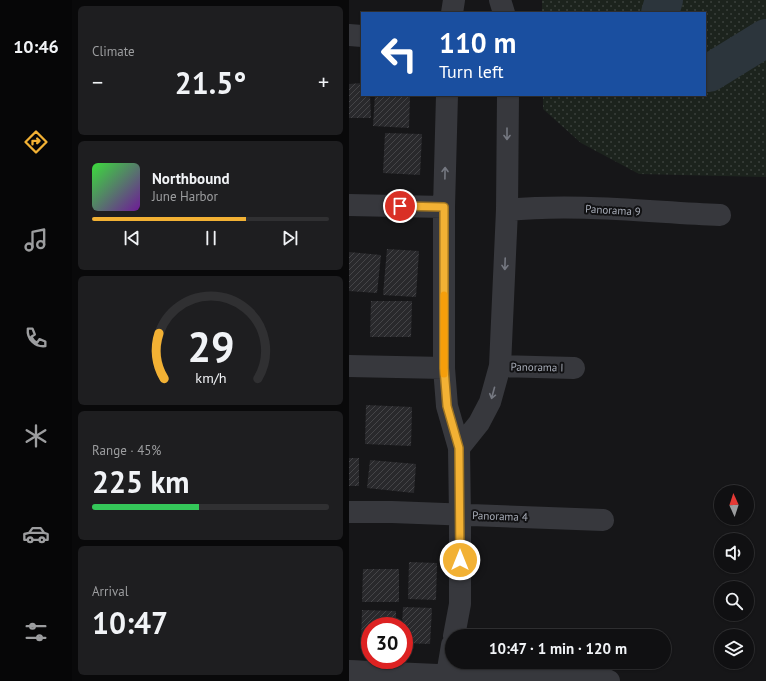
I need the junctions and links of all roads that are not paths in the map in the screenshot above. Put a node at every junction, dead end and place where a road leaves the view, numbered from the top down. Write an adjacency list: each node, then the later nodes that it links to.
1 (454, 0): 3 (street)
2 (500, 0): 4 (street)
3 (452, 12)
4 (504, 12)
5 (349, 35): 6 (street)
6 (361, 36)
7 (447, 96): 10 (street, one-way to 7)
8 (508, 96): 11 (street, one-way to 11)
9 (349, 205): 10 (street)
10 (444, 207): 15 (street)
11 (507, 210): 12 (street, Panorama 9); 14 (street, one-way to 14)
12 (719, 215)
13 (349, 366): 15 (street)
14 (500, 366): 16 (street, Panorama I); 17 (street, one-way to 17)
15 (444, 368): 17 (street)
16 (574, 368)
17 (459, 448): 19 (street)
18 (349, 512): 19 (street, Panorama 4)
19 (460, 515): 20 (street, Panorama 4); 21 (street)
20 (603, 520)
21 (455, 629)
22 (349, 670): 23 (street)
23 (446, 678): 24 (street)
24 (609, 681)

